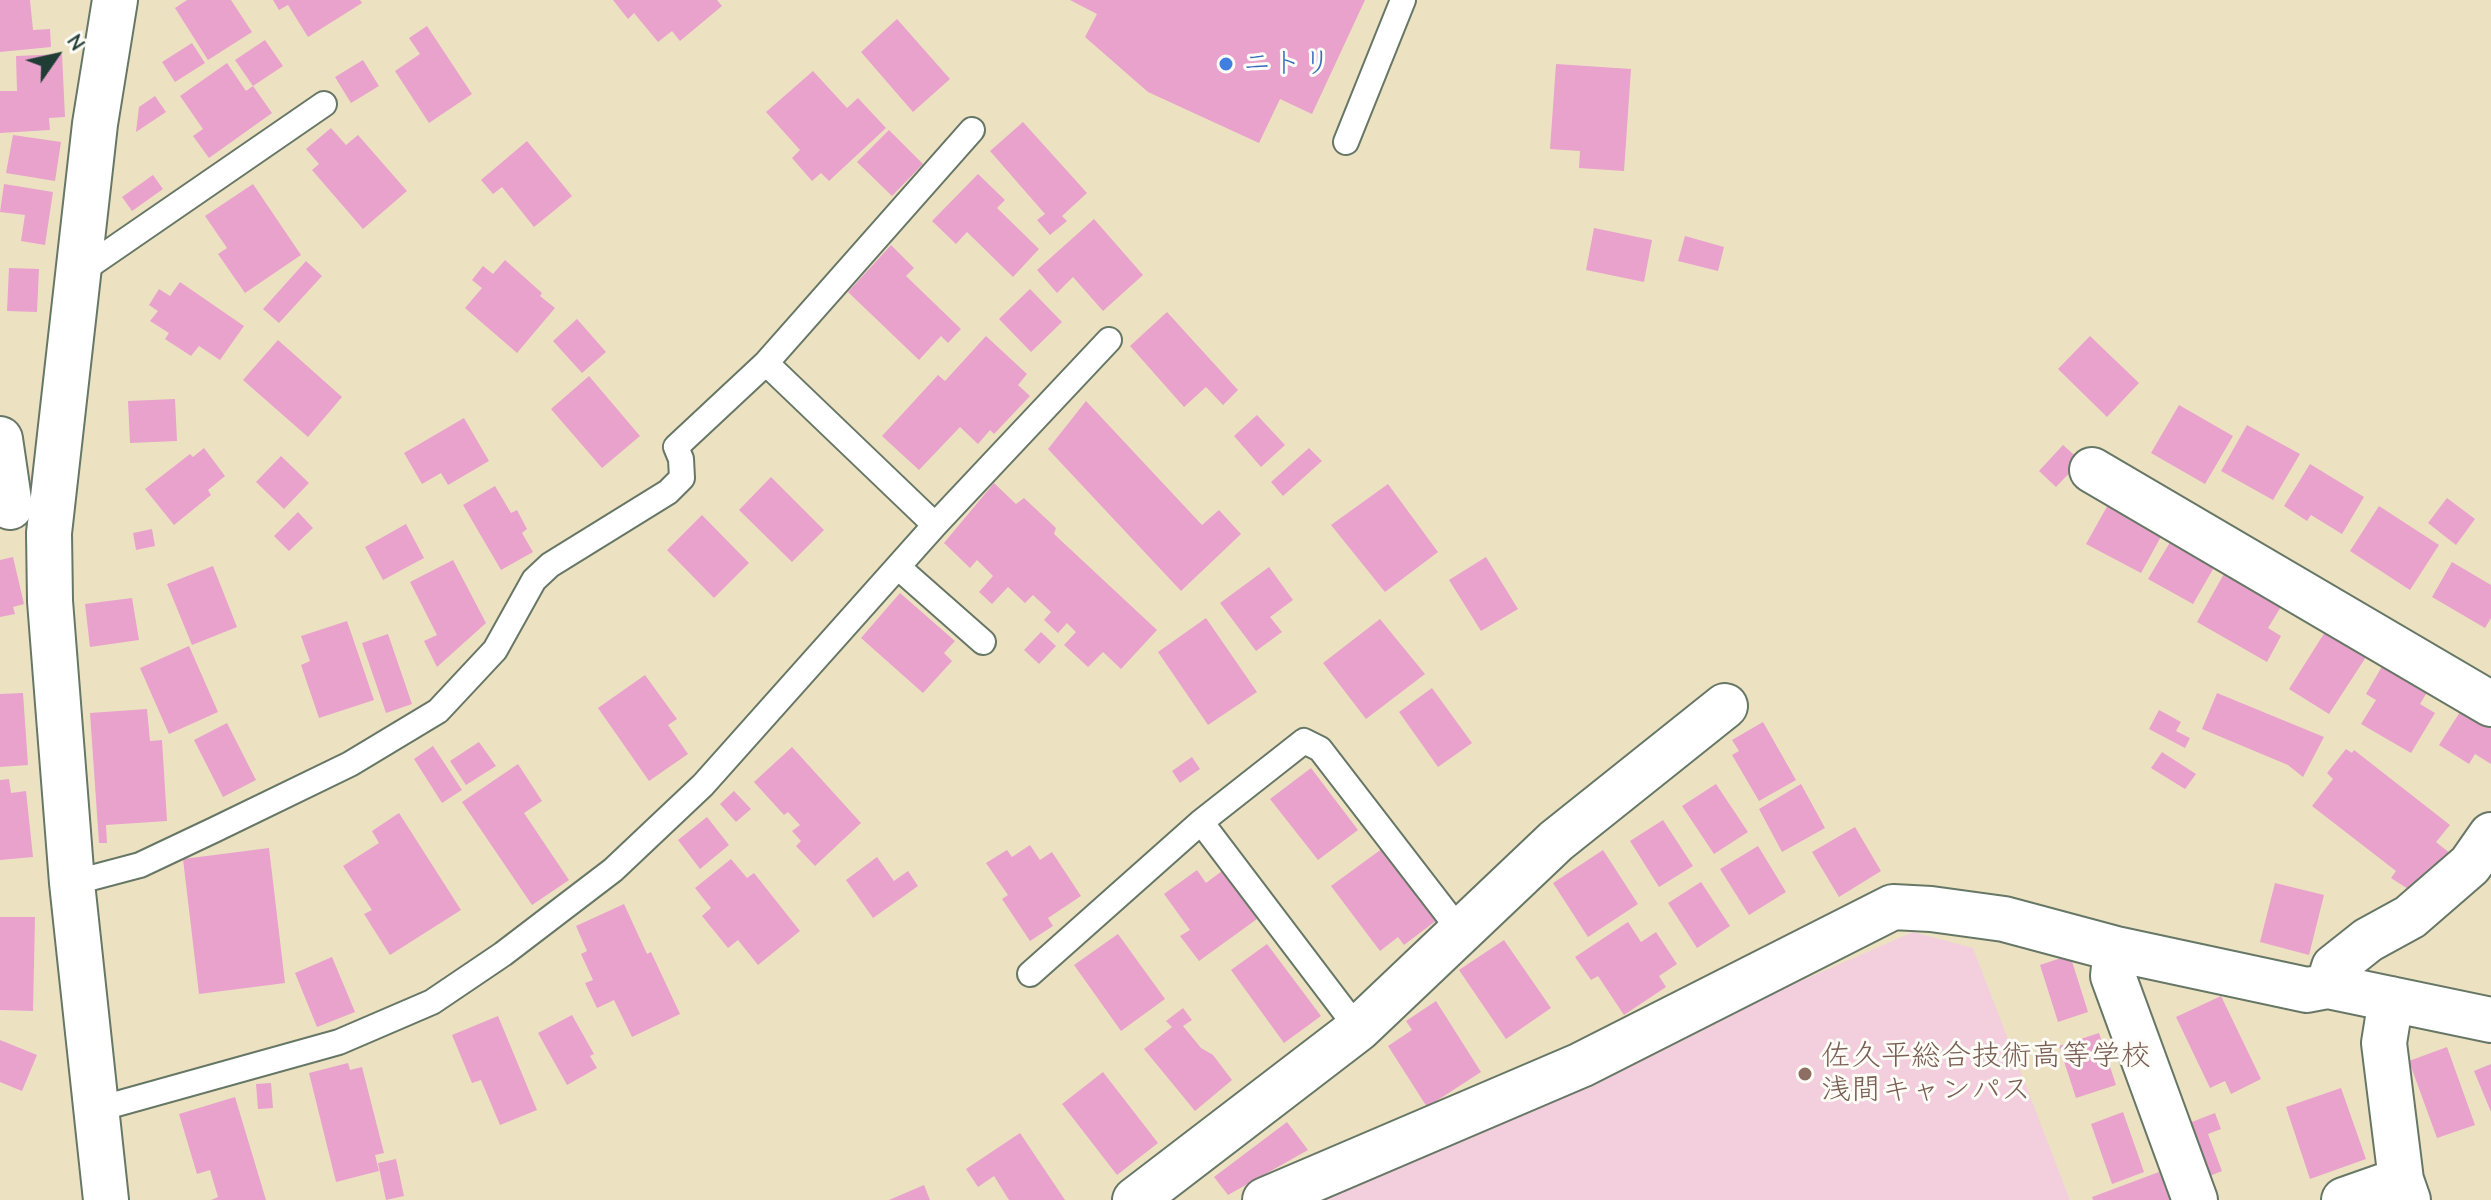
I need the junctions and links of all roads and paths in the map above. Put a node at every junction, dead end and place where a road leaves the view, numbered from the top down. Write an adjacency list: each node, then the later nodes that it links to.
1 (115, 0): 6 (street)
2 (1403, 0): 5 (lane)
3 (324, 104): 6 (lane)
4 (972, 130): 8 (lane)
5 (1346, 142)
6 (77, 274): 11 (street)
7 (1109, 340): 12 (lane)
8 (766, 363): 12 (lane); 19 (lane)
9 (0, 439): 11 (street)
10 (2092, 470): 15 (street)
11 (20, 506): 19 (street)
12 (935, 525): 13 (lane)
13 (899, 568): 14 (lane); 27 (lane)
14 (983, 642)
15 (2491, 704)
16 (1725, 706): 20 (street)
17 (1201, 822): 20 (lane); 22 (lane); 26 (lane)
18 (2491, 835): 23 (street)
19 (72, 883): 27 (street)
20 (1461, 932): 26 (street)
21 (2116, 949): 23 (street); 31 (street); 32 (street)
22 (1030, 974)
23 (2328, 986): 24 (street)
24 (2391, 999): 25 (street); 28 (street)
25 (2491, 1020)
26 (1358, 1029): 30 (street)
27 (95, 1110): 29 (street)
28 (2405, 1190): 33 (street)
29 (106, 1200)
30 (1135, 1200)
31 (1265, 1200)
32 (2195, 1200)
33 (2344, 1200)

